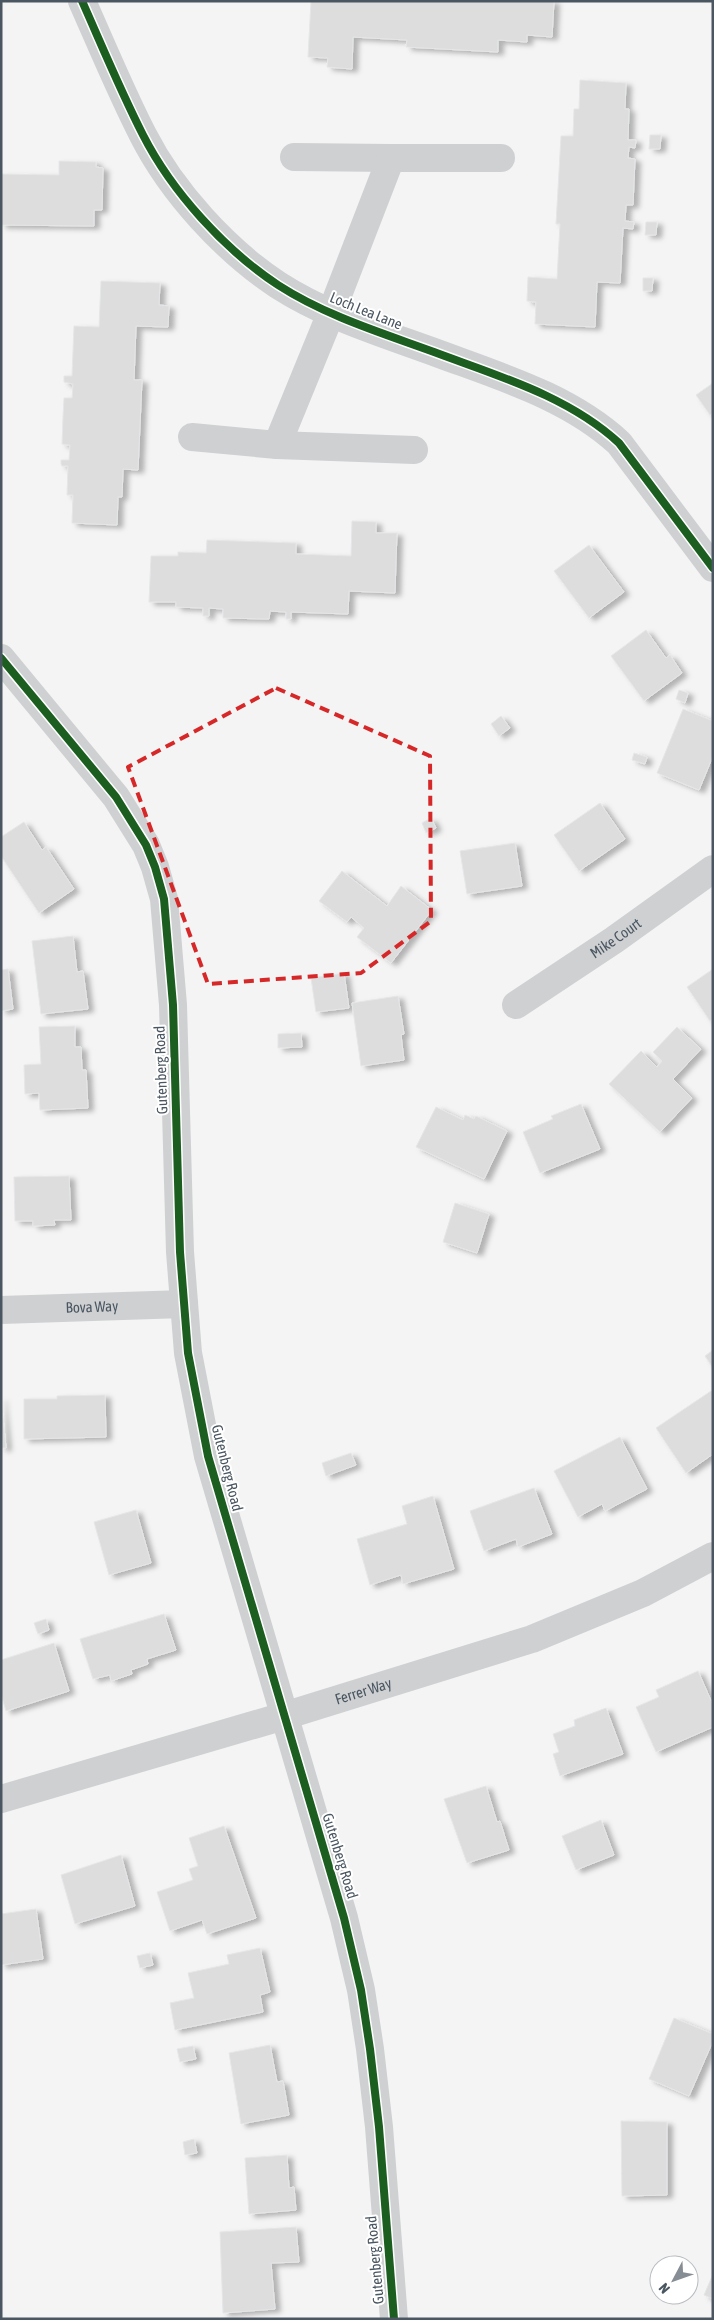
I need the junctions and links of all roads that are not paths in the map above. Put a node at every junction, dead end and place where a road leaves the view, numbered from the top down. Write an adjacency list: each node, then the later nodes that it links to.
1 (82, 1): 5 (street, Loch Lea Lane)
2 (294, 157): 3 (street)
3 (391, 158): 4 (street); 5 (street)
4 (501, 158)
5 (331, 313): 7 (street); 9 (street, Loch Lea Lane)
6 (192, 437): 7 (street)
7 (277, 445): 8 (street)
8 (414, 450)
9 (713, 568)
10 (1, 658): 13 (street, Gutenberg Road)
11 (713, 869): 12 (street, Mike Court)
12 (516, 1005)
13 (184, 1304): 14 (street, Bova Way); 16 (street, Gutenberg Road)
14 (1, 1310)
15 (713, 1556): 16 (street, Ferrer Way)
16 (284, 1716): 17 (street, Ferrer Way); 18 (street, Gutenberg Road)
17 (1, 1799)
18 (394, 2319)

